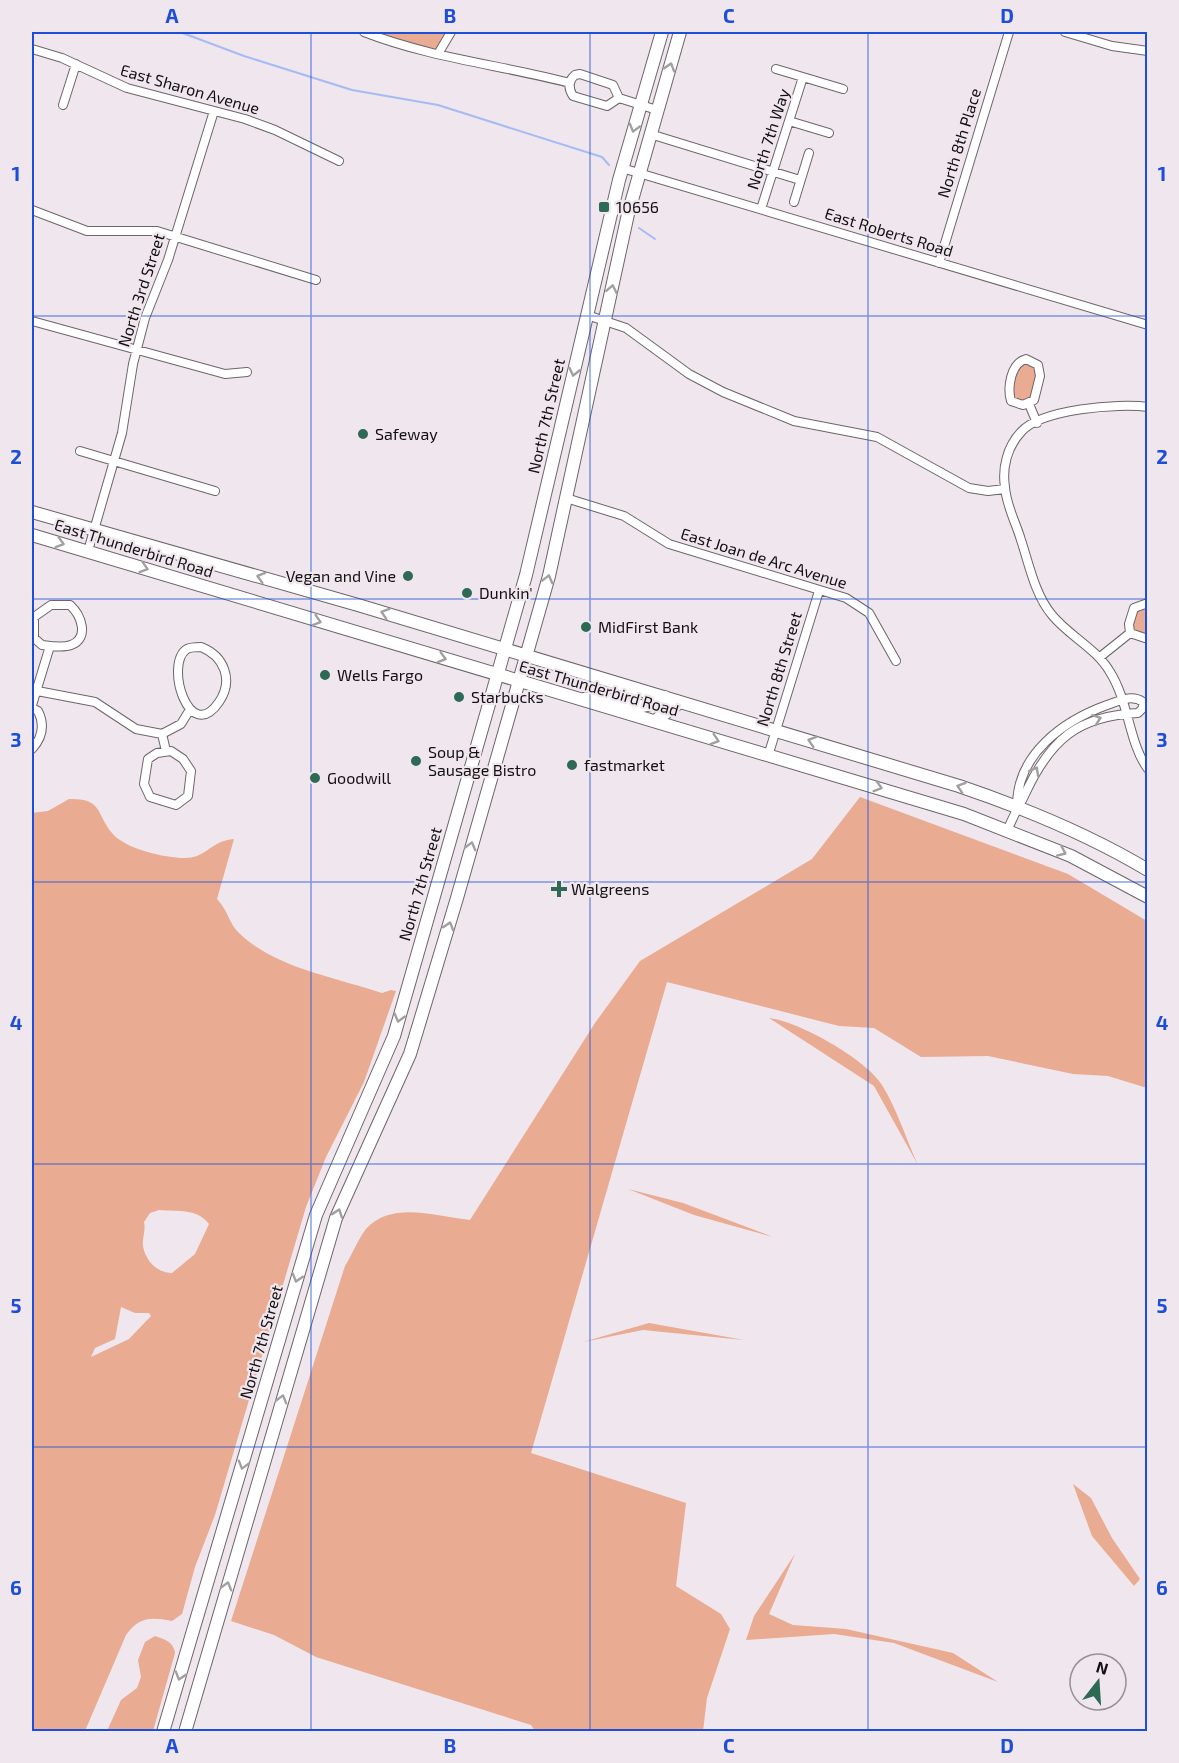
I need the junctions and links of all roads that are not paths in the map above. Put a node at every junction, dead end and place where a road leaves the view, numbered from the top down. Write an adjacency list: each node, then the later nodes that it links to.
1 (364, 32): 9 (street)
2 (452, 32): 9 (street)
3 (662, 32): 17 (main road, North 7th Street)
4 (680, 32): 18 (main road, one-way to 4)
5 (1008, 32): 33 (street, North 8th Place)
6 (1065, 32): 8 (street)
7 (32, 49): 10 (street, East Sharon Avenue)
8 (1148, 51)
9 (438, 54): 13 (street)
10 (76, 64): 16 (street); 19 (street, East Sharon Avenue)
11 (776, 69): 12 (street)
12 (803, 77): 14 (street); 20 (street, North 7th Way)
13 (570, 83): 15 (street); 15 (street)
14 (843, 89)
15 (619, 99): 17 (street)
16 (63, 105)
17 (640, 105): 18 (street); 25 (main road, North 7th Street, one-way to 25)
18 (657, 110): 22 (main road)
19 (214, 111): 24 (street, East Sharon Avenue); 32 (street, North 3rd Street)
20 (789, 121): 21 (street); 26 (street, North 7th Way)
21 (829, 133)
22 (650, 134): 26 (street); 27 (main road)
23 (809, 153): 28 (street)
24 (339, 161)
25 (622, 168): 27 (street, East Roberts Road); 35 (main road, North 7th Street)
26 (773, 171): 28 (street); 30 (street, North 7th Way)
27 (640, 173): 30 (street, East Roberts Road); 36 (main road, one-way to 27)
28 (800, 180): 29 (street)
29 (794, 202)
30 (761, 209): 33 (street, East Roberts Road)
31 (32, 210): 32 (street)
32 (175, 238): 34 (street); 39 (street, North 3rd Street)
33 (939, 263): 38 (street, East Roberts Road)
34 (316, 280)
35 (587, 315): 36 (street); 58 (main road, North 7th Street, one-way to 58)
36 (606, 320): 46 (street); 48 (main road)
37 (32, 321): 39 (street)
38 (1148, 325)
39 (137, 348): 40 (street); 45 (street, North 3rd Street)
40 (247, 372)
41 (1029, 404): 41 (street); 43 (street)
42 (1148, 407): 43 (street)
43 (1037, 423): 46 (street)
44 (80, 450): 45 (street)
45 (115, 461): 47 (street); 50 (street, North 3rd Street)
46 (1005, 489): 60 (street)
47 (214, 491)
48 (566, 498): 53 (street, East Joan de Arc Avenue); 59 (main road, one-way to 48)
49 (32, 512): 50 (main road, East Thunderbird Road)
50 (94, 530): 52 (street, North 3rd Street); 58 (main road, East Thunderbird Road, one-way to 50)
51 (32, 535): 52 (main road, East Thunderbird Road, one-way to 52)
52 (88, 551): 62 (main road, East Thunderbird Road, one-way to 62)
53 (819, 591): 61 (street, East Joan de Arc Avenue); 73 (street, North 8th Street)
54 (1148, 603): 55 (street)
55 (1130, 633): 56 (street); 60 (street)
56 (1148, 639)
57 (50, 646): 57 (street); 64 (street)
58 (505, 649): 59 (main road, East Thunderbird Road); 62 (main road, North 7th Street)
59 (526, 656): 63 (main road); 65 (main road, East Thunderbird Road)
60 (1100, 657): 67 (street)
61 (896, 661)
62 (497, 675): 63 (main road, East Thunderbird Road); 84 (main road, North 7th Street, one-way to 84)
63 (519, 682): 66 (main road, East Thunderbird Road); 85 (main road, one-way to 63)
64 (34, 691): 69 (street); 74 (street)
65 (665, 697): 66 (main road); 68 (main road, East Thunderbird Road)
66 (577, 699): 72 (main road, East Thunderbird Road)
67 (1123, 699): 71 (street); 71 (street); 75 (street)
68 (680, 702): 72 (main road); 73 (main road, East Thunderbird Road)
69 (32, 706): 76 (street)
70 (189, 711): 70 (street); 74 (street)
71 (1128, 714): 75 (street, one-way to 71); 79 (street)
72 (655, 721): 78 (main road, East Thunderbird Road, one-way to 78)
73 (776, 730): 78 (street, North 8th Street); 80 (main road, East Thunderbird Road, one-way to 73)
74 (162, 734): 77 (street)
75 (1058, 736): 80 (street)
76 (32, 749)
77 (166, 751): 77 (street)
78 (768, 756): 81 (main road, East Thunderbird Road, one-way to 81)
79 (1148, 769)
80 (1017, 806): 81 (street); 82 (main road, East Thunderbird Road)
81 (1008, 830): 83 (main road, East Thunderbird Road, one-way to 83)
82 (1148, 870)
83 (1148, 897)
84 (163, 1731)
85 (185, 1731)

